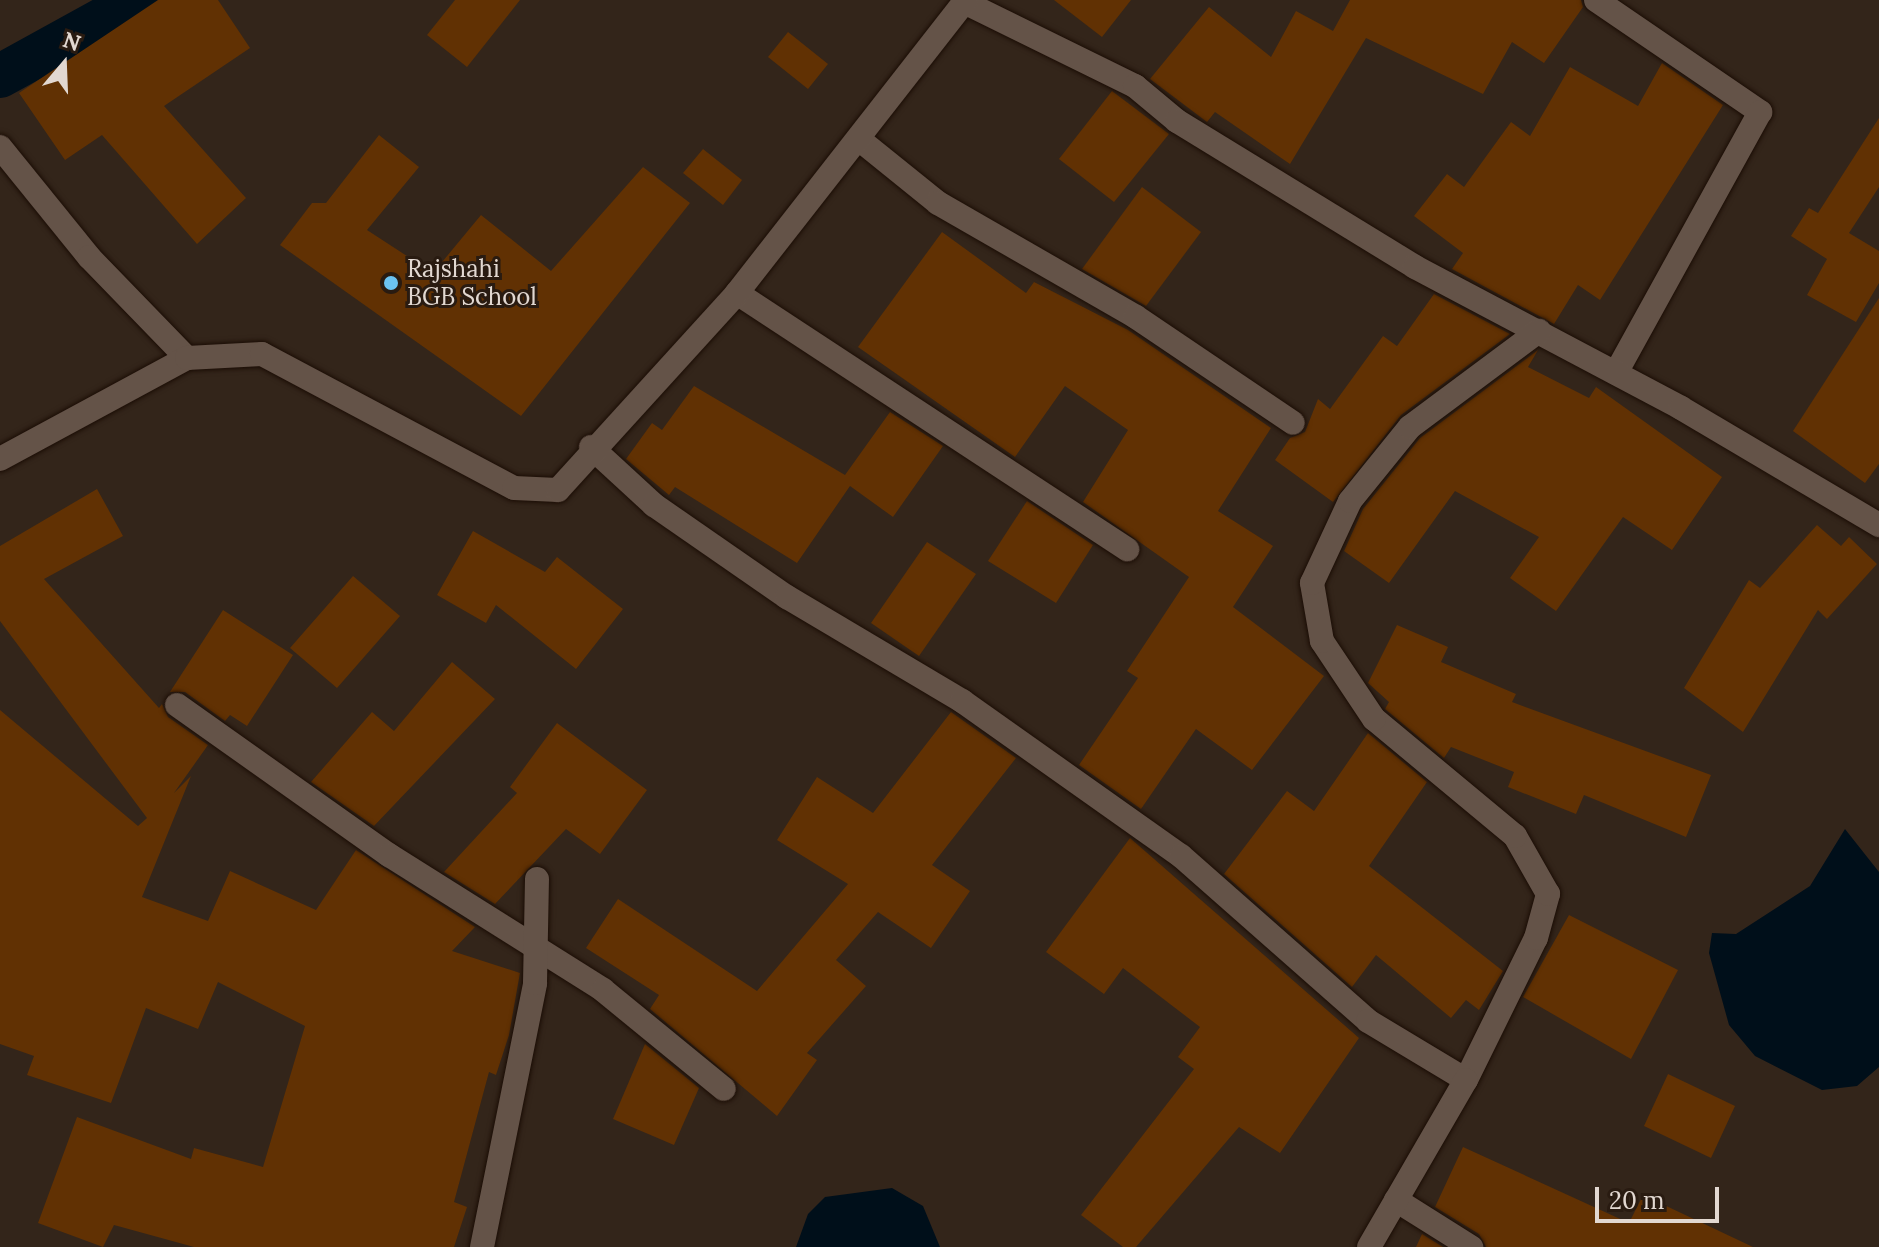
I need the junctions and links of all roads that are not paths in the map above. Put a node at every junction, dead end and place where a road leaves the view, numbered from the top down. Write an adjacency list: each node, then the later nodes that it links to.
1 (1596, 0): 8 (street)
2 (965, 1): 3 (street); 6 (street)
3 (860, 140): 5 (street); 9 (street)
4 (0, 147): 7 (street)
5 (737, 293): 10 (street); 13 (street)
6 (1539, 331): 8 (street); 17 (street)
7 (187, 358): 10 (street); 11 (street)
8 (1616, 373): 12 (street)
9 (1293, 423)
10 (591, 447): 17 (street)
11 (0, 459)
12 (1879, 525)
13 (1127, 549)
14 (177, 705): 16 (street)
15 (537, 879): 16 (street)
16 (536, 949): 18 (street); 20 (street)
17 (1466, 1080): 19 (street)
18 (724, 1089)
19 (1396, 1200): 21 (street); 22 (street)
20 (482, 1247)
21 (1369, 1247)
22 (1471, 1247)

